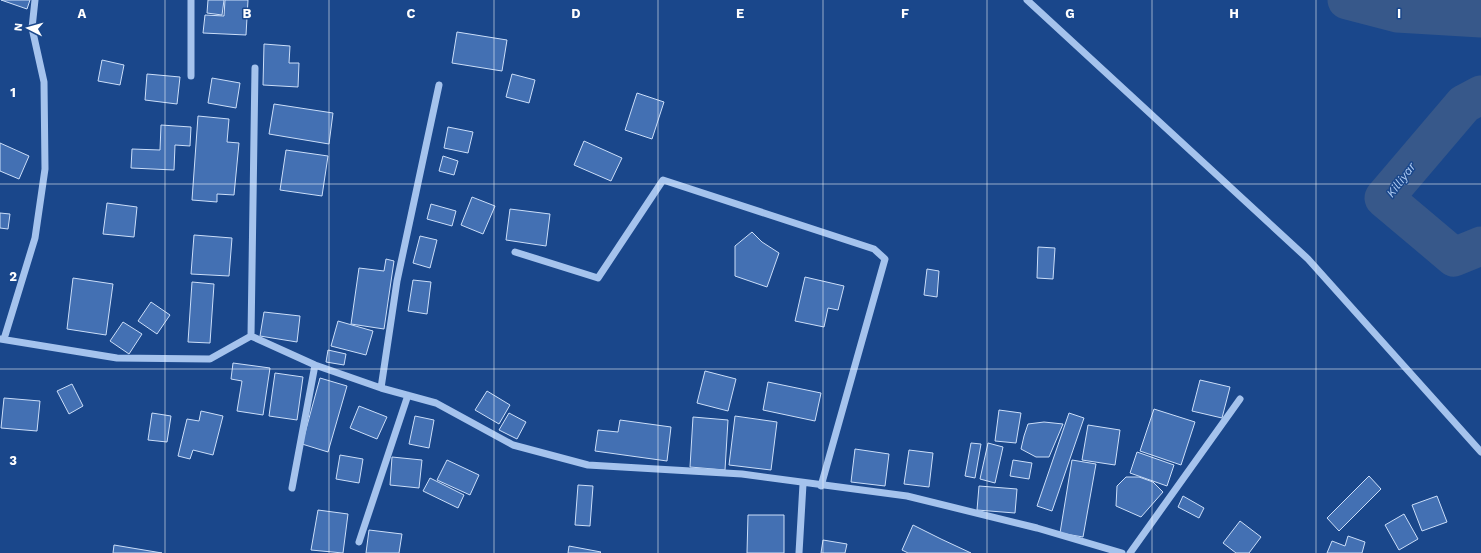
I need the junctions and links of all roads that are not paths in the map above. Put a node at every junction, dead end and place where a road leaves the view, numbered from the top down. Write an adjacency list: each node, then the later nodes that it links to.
1 (35, 0): 9 (street)
2 (191, 0): 5 (street)
3 (1027, 0): 14 (street)
4 (255, 68): 8 (street)
5 (191, 76)
6 (440, 85): 11 (street)
7 (515, 252): 16 (street)
8 (251, 336): 9 (street); 10 (street)
9 (2, 339)
10 (315, 365): 11 (street); 17 (street)
11 (381, 388): 12 (street)
12 (408, 395): 15 (street); 18 (street)
13 (1240, 399): 21 (street)
14 (1481, 452)
15 (803, 484): 16 (street); 19 (street)
16 (821, 486): 20 (street)
17 (292, 488)
18 (359, 542)
19 (799, 553)
20 (1122, 553)
21 (1130, 553)

